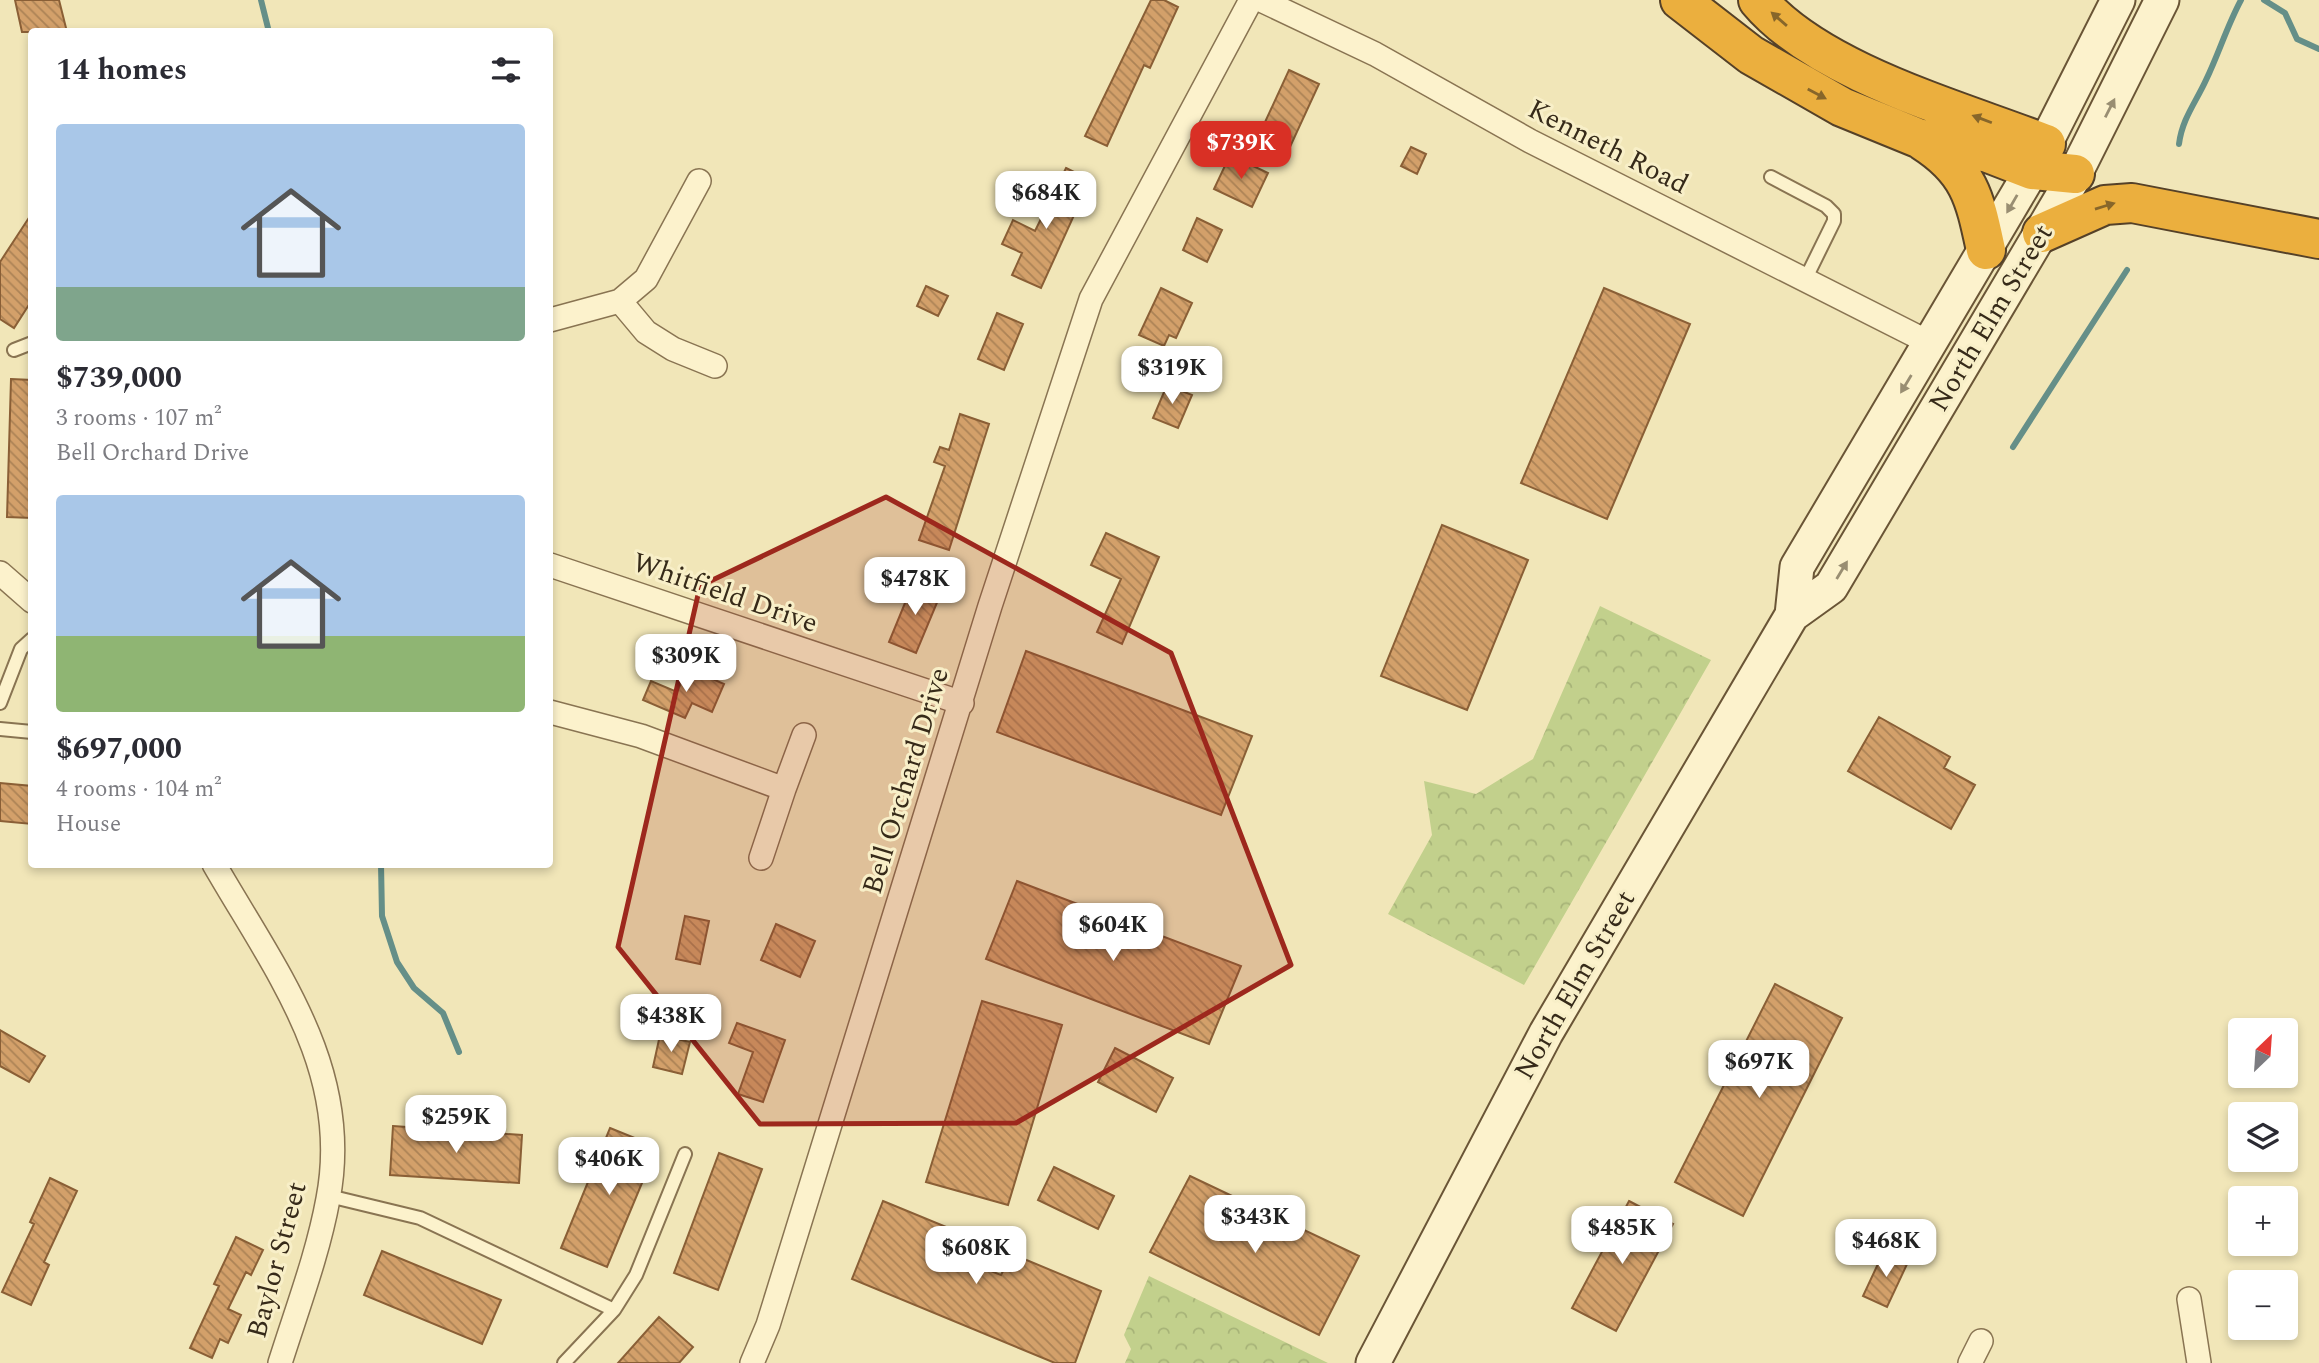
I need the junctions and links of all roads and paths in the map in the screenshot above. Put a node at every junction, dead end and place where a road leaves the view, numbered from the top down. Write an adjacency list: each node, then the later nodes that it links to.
1 (1251, 0): 28 (street, Bell Orchard Drive)
2 (1261, 0): 15 (street, Kenneth Road)
3 (1680, 0): 7 (highway, one-way to 7)
4 (1758, 0): 8 (highway, one-way to 4)
5 (2118, 0): 8 (main road, North Elm Street)
6 (2162, 0): 9 (main road, North Elm Street, one-way to 6)
7 (1918, 138): 8 (highway); 14 (highway)
8 (2039, 157): 9 (highway); 14 (main road, North Elm Street, one-way to 14)
9 (2076, 174): 12 (main road, North Elm Street)
10 (1771, 177): 15 (lane)
11 (699, 181): 16 (street)
12 (2042, 233): 13 (highway, one-way to 13); 25 (main road, North Elm Street, one-way to 12)
13 (2319, 239)
14 (1986, 250): 18 (main road, North Elm Street)
15 (1805, 280): 18 (street, Kenneth Road)
16 (620, 301): 17 (street); 21 (street)
17 (553, 319)
18 (1930, 343): 25 (main road, North Elm Street, one-way to 25)
19 (28, 345): 20 (lane)
20 (14, 350)
21 (715, 366)
22 (553, 566): 28 (street, Whitfield Drive)
23 (0, 573): 24 (street)
24 (28, 598)
25 (1792, 615): 44 (main road, North Elm Street)
26 (28, 643): 27 (lane)
27 (0, 703)
28 (962, 704): 43 (street, Bell Orchard Drive)
29 (553, 713): 33 (street)
30 (0, 729): 31 (lane)
31 (28, 732)
32 (804, 735): 33 (street)
33 (784, 789): 34 (street)
34 (761, 858)
35 (216, 868): 37 (street, Baylor Street)
36 (685, 1154): 39 (lane)
37 (329, 1196): 39 (lane); 41 (street, Baylor Street)
38 (2189, 1299): 46 (street)
39 (614, 1310): 42 (lane)
40 (1981, 1341): 45 (street)
41 (280, 1363)
42 (564, 1363)
43 (752, 1363)
44 (1373, 1363)
45 (1970, 1363)
46 (2199, 1363)

